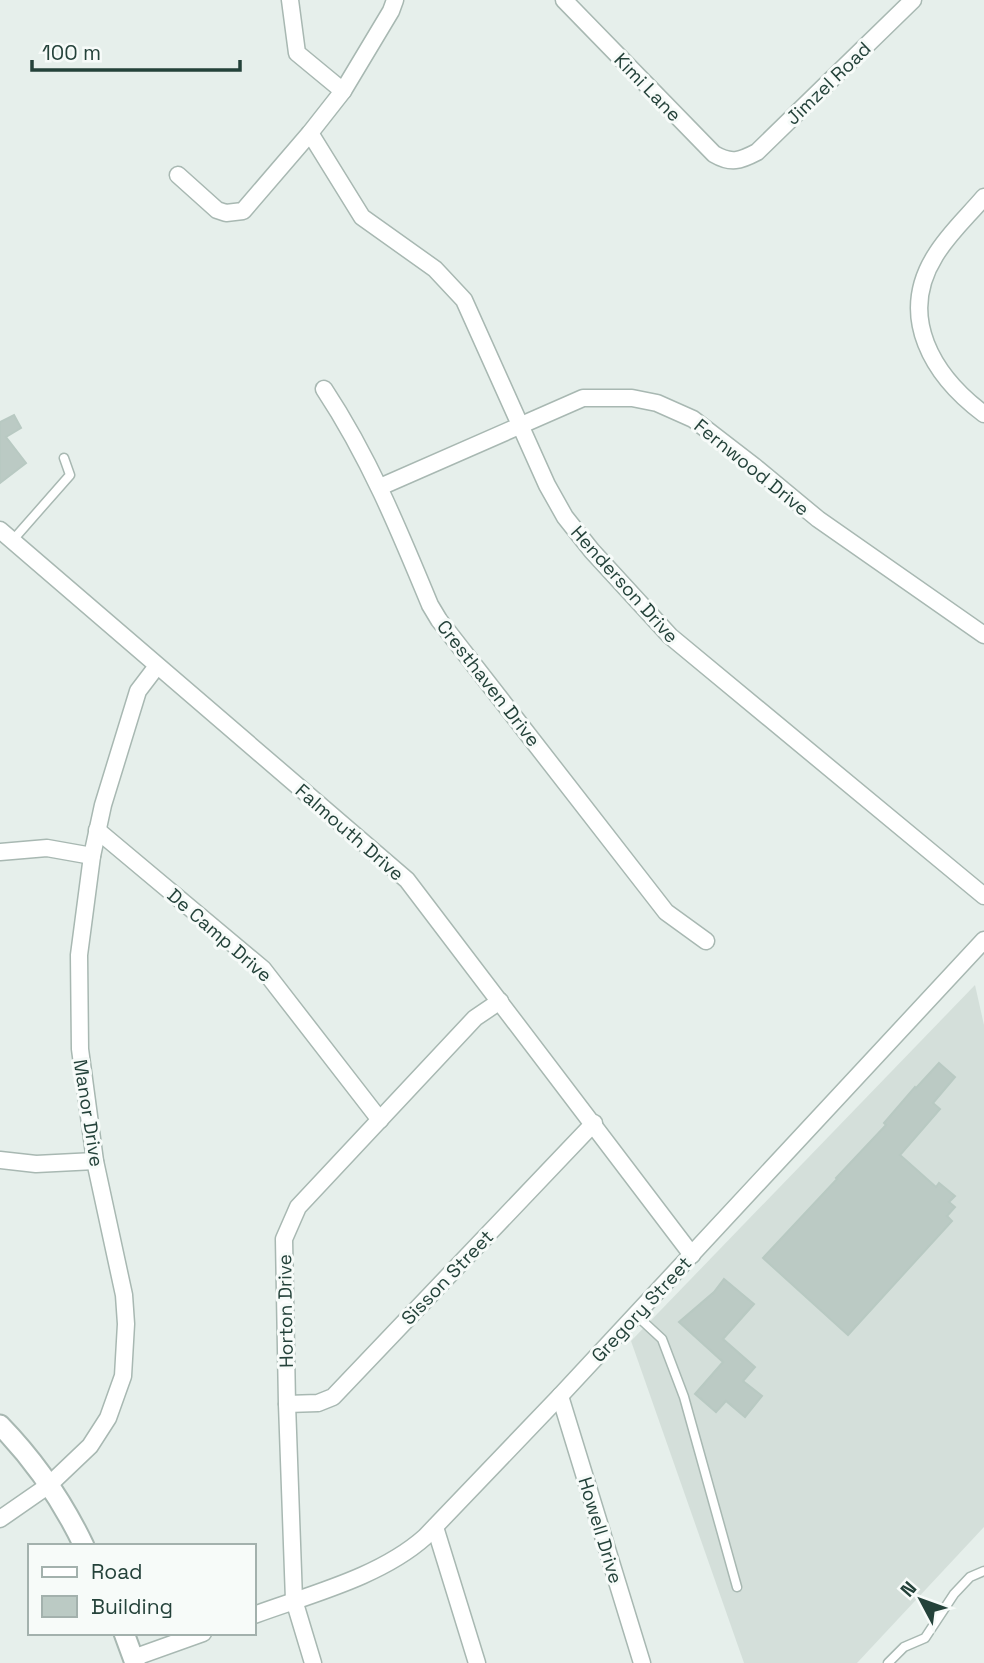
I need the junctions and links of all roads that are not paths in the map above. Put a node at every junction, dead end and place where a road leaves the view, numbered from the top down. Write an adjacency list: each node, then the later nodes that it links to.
1 (290, 0): 5 (street)
2 (395, 0): 5 (street)
3 (564, 0): 7 (street, Kimi Lane)
4 (913, 0): 7 (street, Jimzel Road)
5 (343, 90): 6 (street)
6 (310, 133): 8 (street); 12 (street, Henderson Drive)
7 (739, 161)
8 (178, 175)
9 (984, 197): 11 (street)
10 (324, 389): 14 (street, Cresthaven Drive)
11 (984, 414)
12 (521, 423): 14 (street, Fernwood Drive); 16 (street, Fernwood Drive); 21 (street, Henderson Drive)
13 (64, 458): 15 (lane)
14 (380, 487): 23 (street, Cresthaven Drive)
15 (6, 536): 17 (street, Falmouth Drive)
16 (984, 635)
17 (157, 666): 18 (street, Manor Drive); 24 (street, Falmouth Drive)
18 (97, 830): 20 (street, Manor Drive); 25 (street, De Camp Drive)
19 (0, 852): 20 (street)
20 (92, 856): 28 (street, Manor Drive)
21 (984, 896)
22 (984, 940): 29 (street, Gregory Street)
23 (706, 941)
24 (500, 1001): 25 (street, Horton Drive); 26 (street, Falmouth Drive)
25 (380, 1119): 32 (street, Horton Drive)
26 (594, 1123): 29 (street, Falmouth Drive); 32 (street, Sisson Street)
27 (0, 1160): 28 (street)
28 (95, 1161): 34 (street, Manor Drive)
29 (692, 1255): 30 (street, Gregory Street)
30 (635, 1314): 31 (street, Gregory Street); 39 (lane)
31 (560, 1396): 36 (street, Gregory Street); 47 (street, Howell Drive)
32 (287, 1404): 40 (street, Horton Drive)
33 (0, 1425): 34 (street)
34 (49, 1485): 35 (street, Manor Drive); 37 (street)
35 (0, 1519)
36 (435, 1527): 40 (street, Gregory Street); 46 (street)
37 (83, 1544)
38 (984, 1571): 48 (lane)
39 (737, 1587)
40 (294, 1601): 41 (street, Gregory Street); 45 (street, Horton Drive)
41 (256, 1614)
42 (125, 1635): 44 (street)
43 (198, 1635): 44 (street)
44 (134, 1661)
45 (313, 1663)
46 (477, 1663)
47 (642, 1663)
48 (888, 1663)

